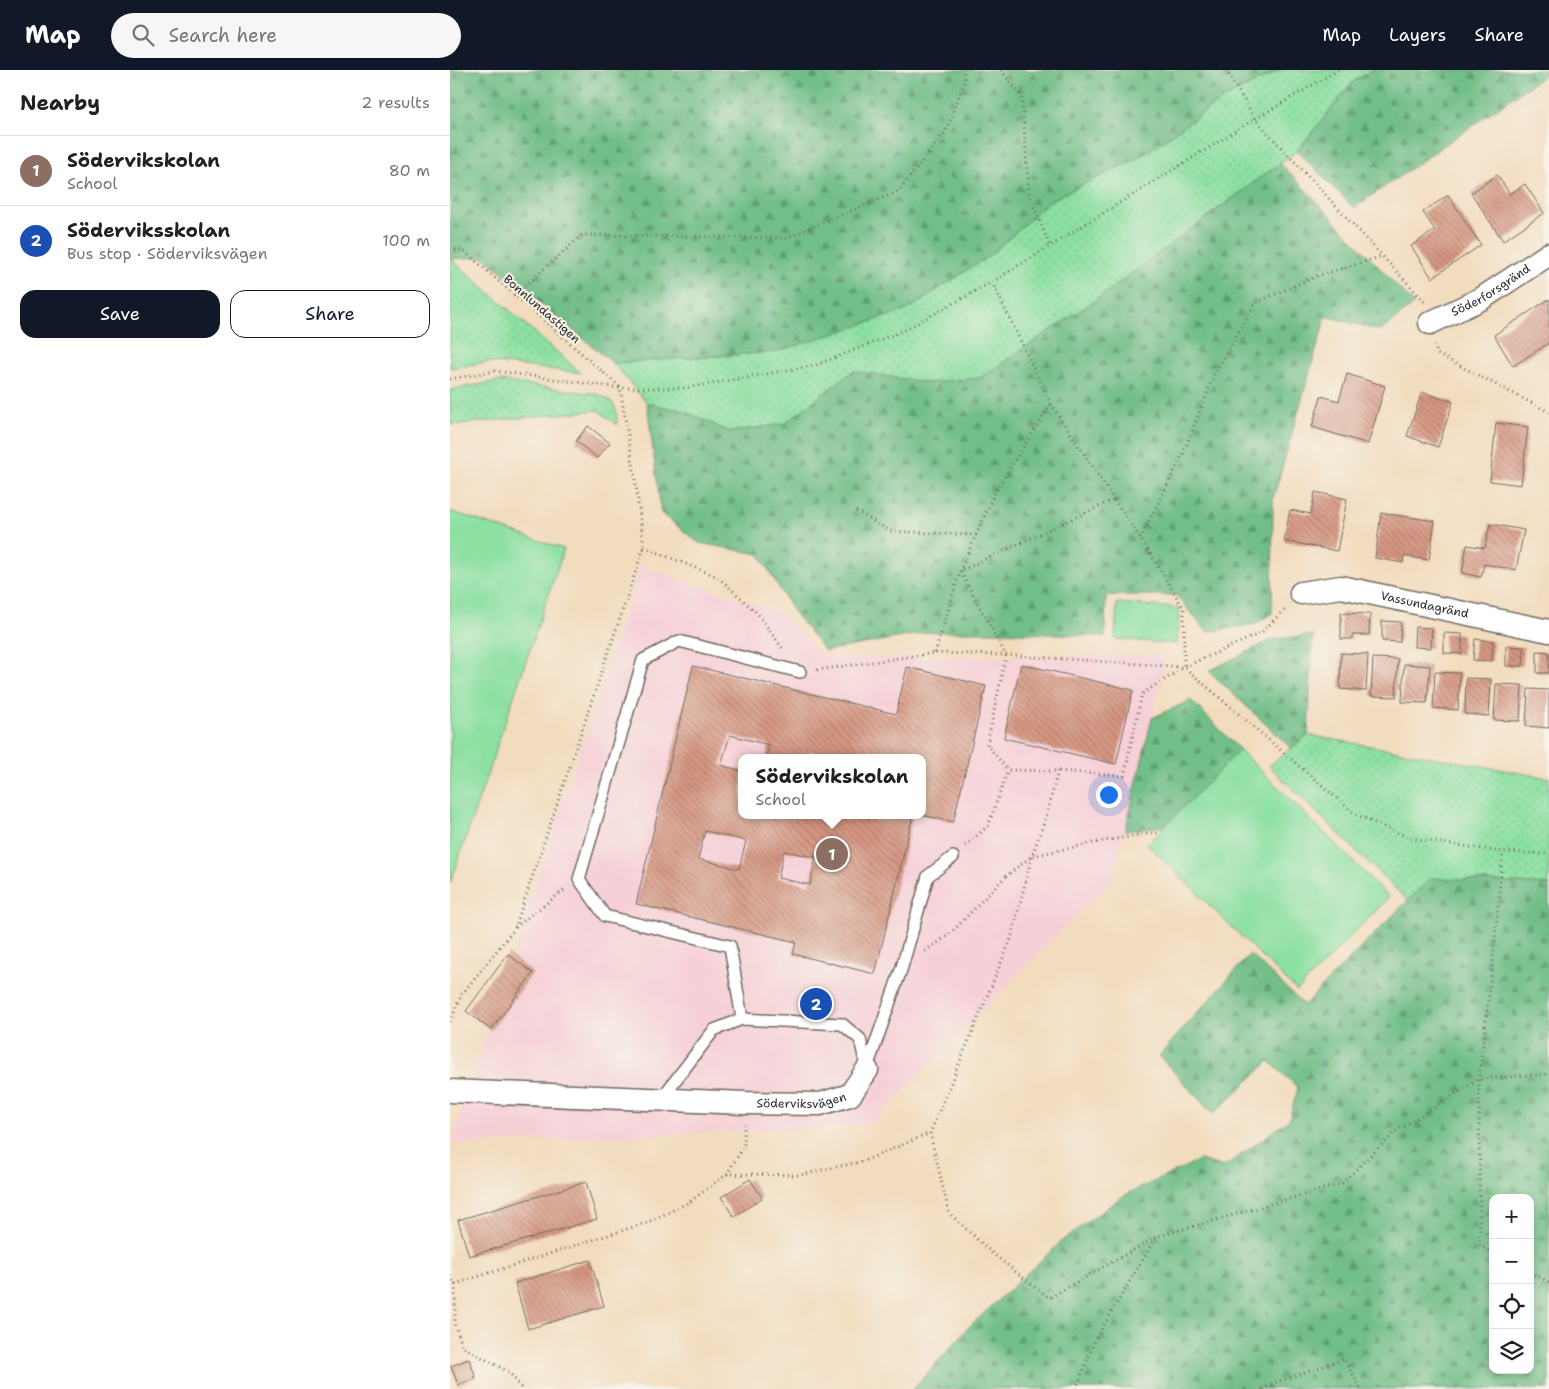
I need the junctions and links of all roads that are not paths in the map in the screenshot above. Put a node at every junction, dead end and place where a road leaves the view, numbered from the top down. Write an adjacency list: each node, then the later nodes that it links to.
1 (1549, 254): 2 (street, Söderforsgränd)
2 (1430, 323)
3 (1301, 593): 4 (street, Vassundagränd)
4 (1549, 631)
5 (800, 672): 7 (lane)
6 (953, 857): 8 (lane)
7 (742, 1018): 8 (lane); 10 (lane)
8 (867, 1070): 10 (street, Söderviksvägen)
9 (450, 1091): 10 (street, Söderviksvägen)
10 (661, 1099)

